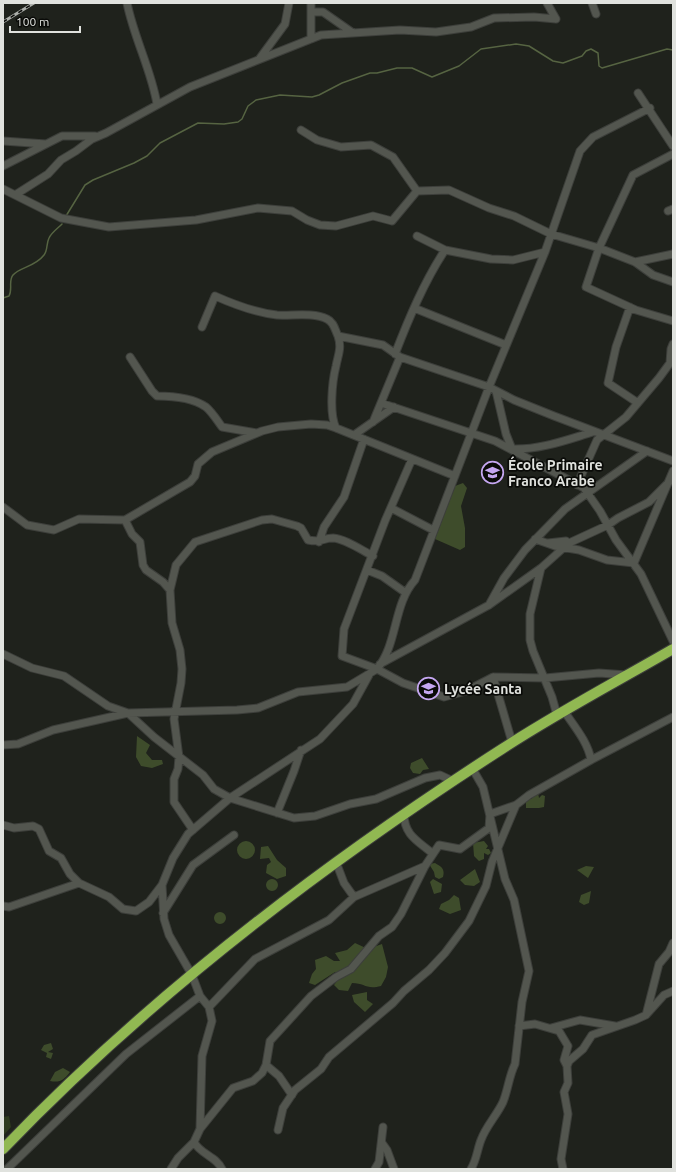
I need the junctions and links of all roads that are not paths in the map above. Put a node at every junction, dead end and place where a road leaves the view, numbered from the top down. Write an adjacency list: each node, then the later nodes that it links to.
1 (127, 3): 12 (street)
2 (289, 3): 10 (street)
3 (311, 3): 6 (street)
4 (546, 3): 8 (street)
5 (592, 3): 7 (street)
6 (312, 12): 8 (street); 9 (street)
7 (596, 14)
8 (353, 33): 9 (street)
9 (311, 39): 10 (street)
10 (260, 58): 12 (street)
11 (638, 93): 13 (street)
12 (157, 104): 15 (street)
13 (650, 108): 18 (street); 24 (street)
14 (301, 130): 22 (street)
15 (100, 135): 17 (street); 23 (street)
16 (3, 141): 17 (street)
17 (46, 144): 20 (street)
18 (673, 146)
19 (673, 154): 26 (street)
20 (3, 166)
21 (3, 189): 23 (street)
22 (417, 192): 23 (street); 24 (street)
23 (15, 195)
24 (551, 234): 26 (street); 28 (street)
25 (418, 236): 27 (street)
26 (599, 248): 30 (street); 32 (street)
27 (445, 250): 28 (street); 33 (street)
28 (545, 252): 38 (street)
29 (673, 254): 30 (street)
30 (635, 262): 31 (street)
31 (673, 282)
32 (630, 307): 34 (street); 43 (street)
33 (414, 308): 38 (street); 39 (street)
34 (673, 321)
35 (202, 327): 36 (street)
36 (338, 336): 39 (street); 46 (street)
37 (673, 344): 43 (street)
38 (506, 345): 41 (street)
39 (398, 355): 41 (street); 42 (street)
40 (130, 358): 47 (street)
41 (493, 389): 48 (street); 49 (street); 53 (street)
42 (381, 403): 44 (street); 45 (street)
43 (638, 403): 51 (street)
44 (394, 407): 45 (street); 49 (street)
45 (373, 422): 50 (street)
46 (336, 428): 47 (street); 50 (street)
47 (257, 432): 64 (street)
48 (593, 432): 51 (street); 53 (street)
49 (472, 434): 53 (street); 58 (street)
50 (354, 435): 52 (street)
51 (602, 435): 54 (street); 60 (street)
52 (364, 439): 55 (street); 69 (street)
53 (512, 449): 60 (street)
54 (648, 451): 56 (street); 61 (street)
55 (412, 459): 58 (street); 63 (street)
56 (673, 461)
57 (673, 471): 59 (street)
58 (455, 476): 66 (street)
59 (669, 482): 65 (street); 74 (street)
60 (577, 485): 61 (street)
61 (589, 494): 65 (street); 67 (street)
62 (3, 507): 64 (street)
63 (391, 508): 66 (street); 73 (street)
64 (125, 520): 77 (street)
65 (608, 526): 72 (street); 74 (street)
66 (433, 530): 78 (street)
67 (534, 539): 70 (street); 71 (street)
68 (566, 541): 70 (street)
69 (319, 542): 73 (street); 77 (street)
70 (546, 543): 71 (street); 72 (street)
71 (529, 546): 79 (street)
72 (563, 548): 74 (street); 75 (street)
73 (372, 556): 76 (street)
74 (634, 563): 80 (street)
75 (541, 568): 79 (street); 87 (street)
76 (367, 570): 78 (street); 83 (street)
77 (170, 590): 88 (street)
78 (406, 592): 83 (street)
79 (489, 605): 83 (street)
80 (673, 641)
81 (673, 649): 85 (highway)
82 (3, 654): 89 (street)
83 (379, 666): 84 (street); 86 (street)
84 (369, 675): 88 (street); 94 (street)
85 (628, 675): 87 (street); 90 (highway)
86 (493, 677): 87 (street); 92 (street)
87 (545, 678): 90 (street)
88 (175, 711): 89 (street); 95 (street)
89 (128, 713): 93 (street); 95 (street)
90 (560, 713): 92 (highway); 96 (street)
91 (673, 717): 96 (street)
92 (512, 742): 97 (highway)
93 (3, 746)
94 (301, 750): 99 (street); 101 (street)
95 (179, 757): 99 (street); 105 (street)
96 (591, 760): 100 (street)
97 (472, 768): 98 (highway); 103 (street)
98 (453, 781): 101 (street); 102 (highway)
99 (230, 798): 101 (street); 105 (street)
100 (516, 805): 103 (street); 107 (street)
101 (277, 813)
102 (404, 814): 108 (street); 109 (highway)
103 (490, 814): 107 (street); 108 (street)
104 (3, 825): 111 (street)
105 (193, 830): 112 (street)
106 (234, 835): 115 (street)
107 (498, 850): 123 (street); 128 (street)
108 (432, 853): 110 (street)
109 (336, 862): 113 (street); 118 (highway)
110 (425, 866): 113 (street); 126 (street)
111 (79, 883): 112 (street); 114 (street)
112 (162, 885): 115 (street)
113 (354, 897): 121 (street)
114 (3, 906)
115 (163, 913): 118 (street)
116 (673, 943): 117 (street)
117 (671, 952): 122 (street)
118 (192, 975): 120 (street); 134 (highway)
119 (673, 991): 122 (street)
120 (200, 996): 121 (street); 135 (street)
121 (209, 1007): 130 (street)
122 (646, 1015): 124 (street)
123 (519, 1026): 125 (street); 140 (street)
124 (617, 1026): 125 (street); 127 (street)
125 (551, 1028): 127 (street)
126 (266, 1065): 128 (street); 130 (street)
127 (567, 1066): 141 (street)
128 (292, 1095): 131 (street)
129 (383, 1127): 133 (street)
130 (200, 1128): 132 (street)
131 (278, 1130)
132 (194, 1142): 136 (street); 137 (street)
133 (382, 1143): 138 (street); 139 (street)
134 (3, 1149)
135 (7, 1169)
136 (171, 1169)
137 (222, 1169)
138 (375, 1169)
139 (394, 1169)
140 (471, 1169)
141 (562, 1169)

